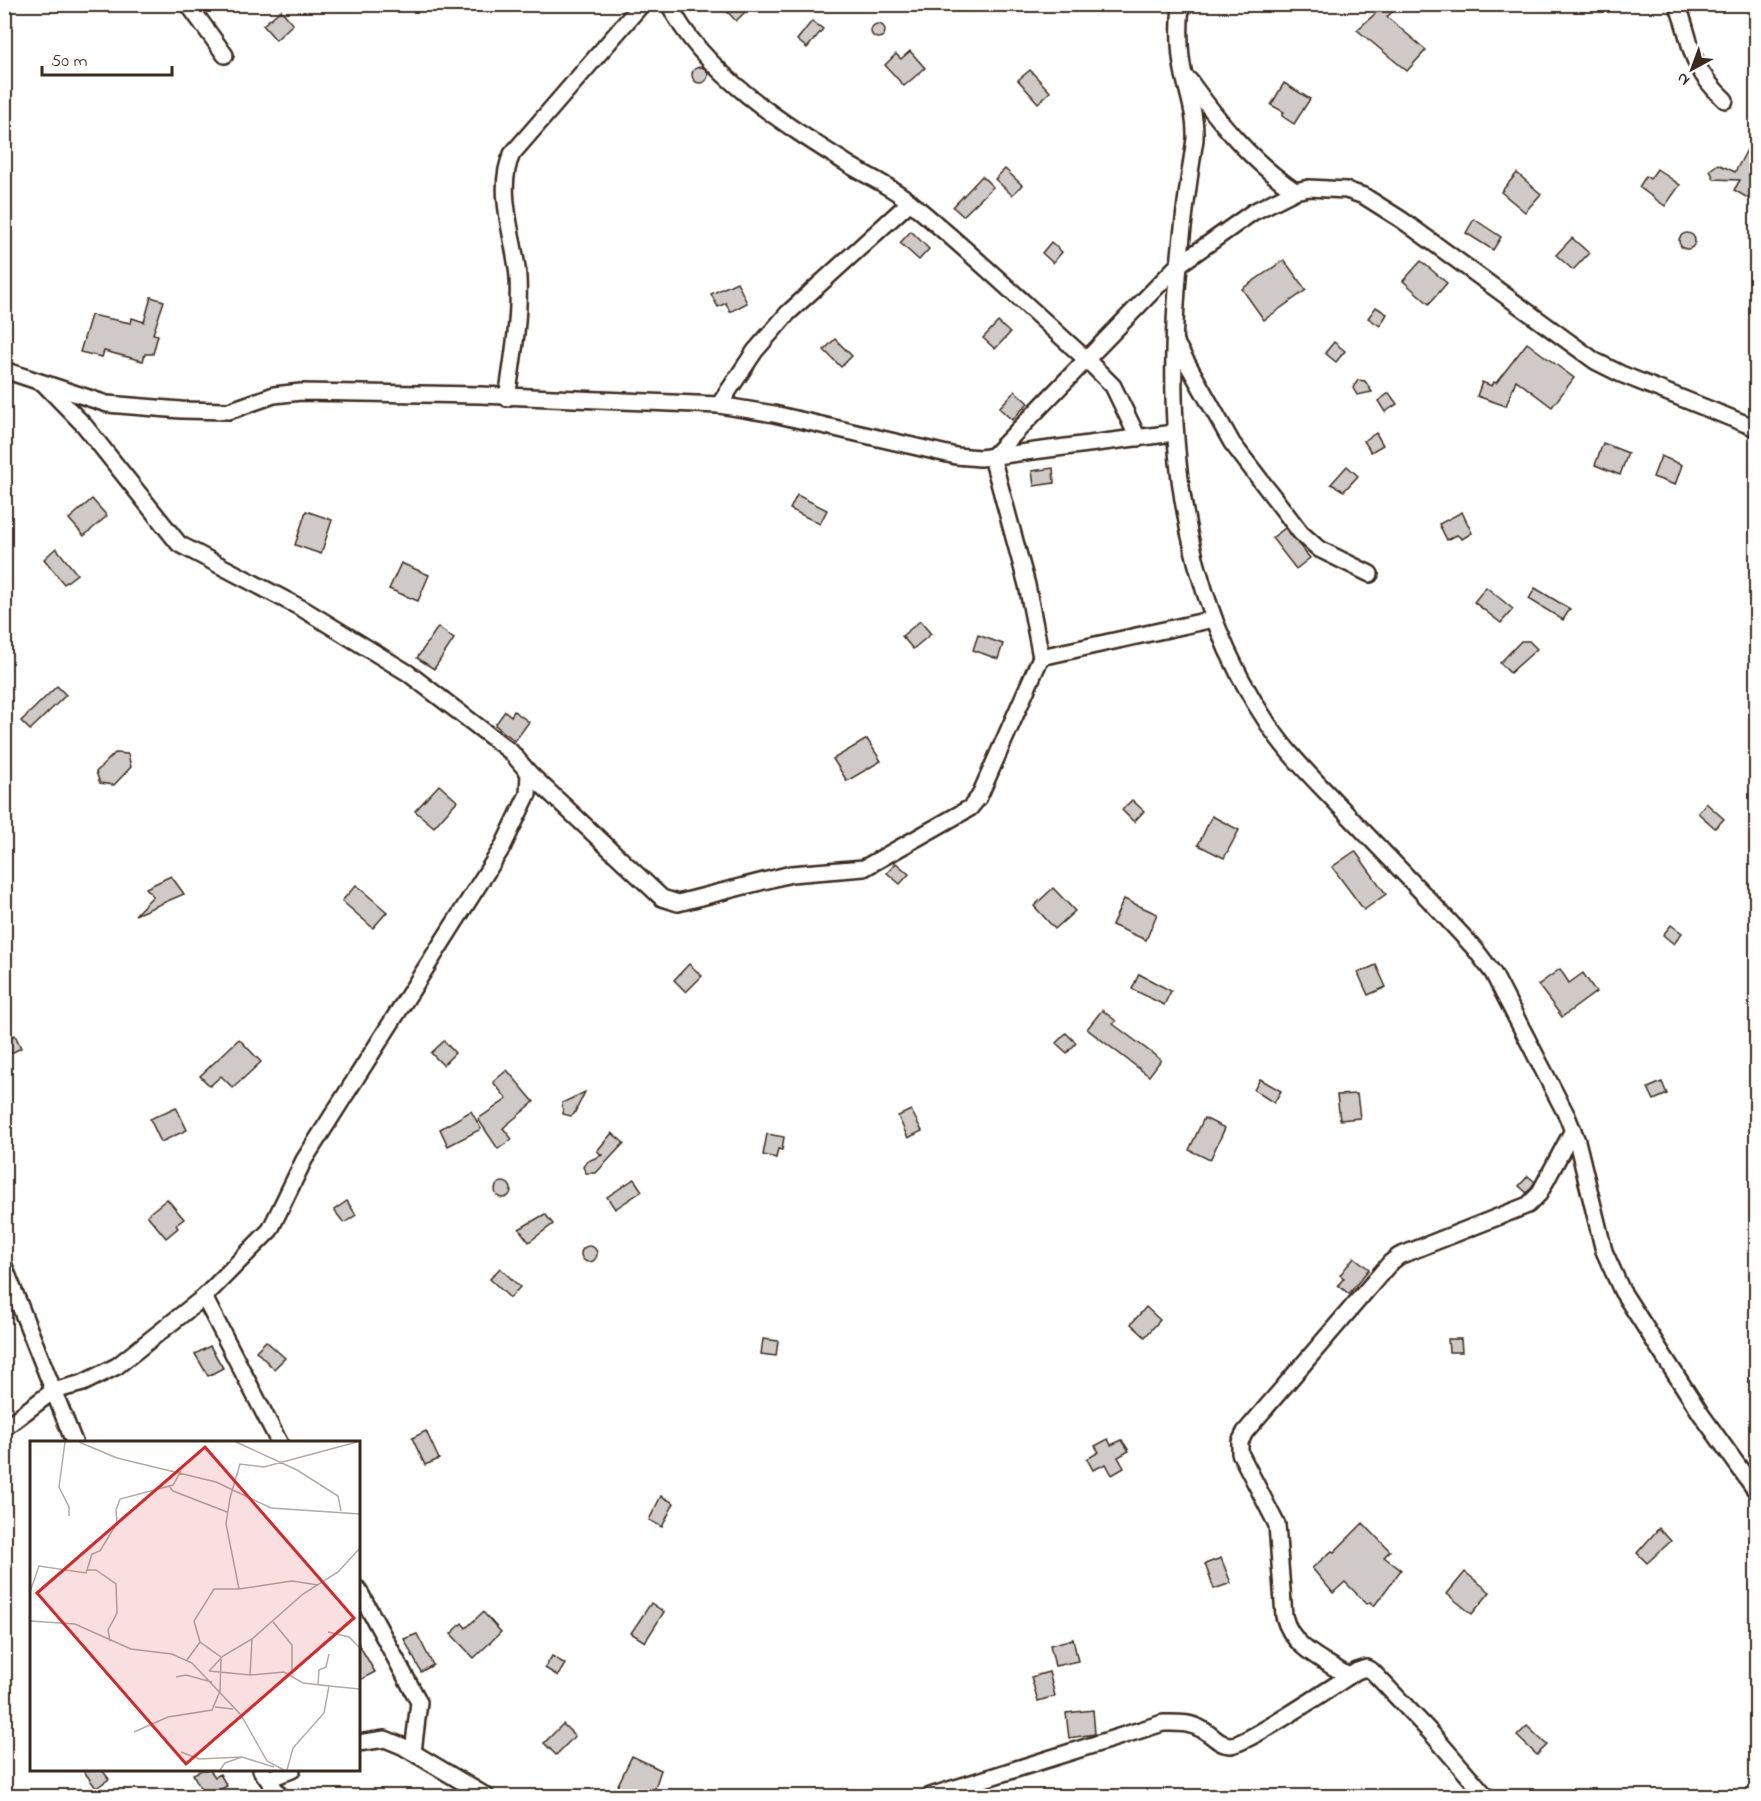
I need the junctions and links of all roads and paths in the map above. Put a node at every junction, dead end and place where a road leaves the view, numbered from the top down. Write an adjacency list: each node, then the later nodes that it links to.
1 (188, 4): 6 (street)
2 (642, 4): 16 (street)
3 (669, 4): 10 (street)
4 (1181, 4): 7 (street)
5 (1677, 4): 8 (street)
6 (225, 55)
7 (1184, 73): 9 (street); 11 (street)
8 (1725, 100)
9 (1295, 191): 11 (street); 18 (street)
10 (910, 202): 13 (street); 17 (street)
11 (1177, 266): 12 (street); 13 (street)
12 (1175, 342): 19 (street); 22 (street)
13 (1087, 360): 20 (street); 21 (street)
14 (4, 370): 15 (street)
15 (44, 384): 16 (street); 25 (street)
16 (507, 398): 17 (street)
17 (719, 405): 21 (street)
18 (1756, 428)
19 (1174, 433): 20 (street); 23 (street)
20 (1138, 438): 21 (street)
21 (992, 457): 24 (street)
22 (1370, 574)
23 (1214, 619): 24 (street); 26 (street)
24 (1041, 657): 25 (street)
25 (529, 773): 28 (street)
26 (1573, 1130): 33 (street); 35 (street)
27 (4, 1266): 29 (street)
28 (204, 1297): 29 (street); 32 (street)
29 (52, 1391): 30 (street); 31 (street)
30 (4, 1428)
31 (73, 1441)
32 (278, 1441)
33 (1756, 1491)
34 (360, 1592): 37 (street)
35 (1348, 1676): 42 (street); 43 (street)
36 (360, 1743): 37 (street)
37 (413, 1752): 41 (street)
38 (285, 1771): 39 (street)
39 (265, 1774): 40 (street)
40 (280, 1797)
41 (486, 1797)
42 (930, 1797)
43 (1486, 1797)

